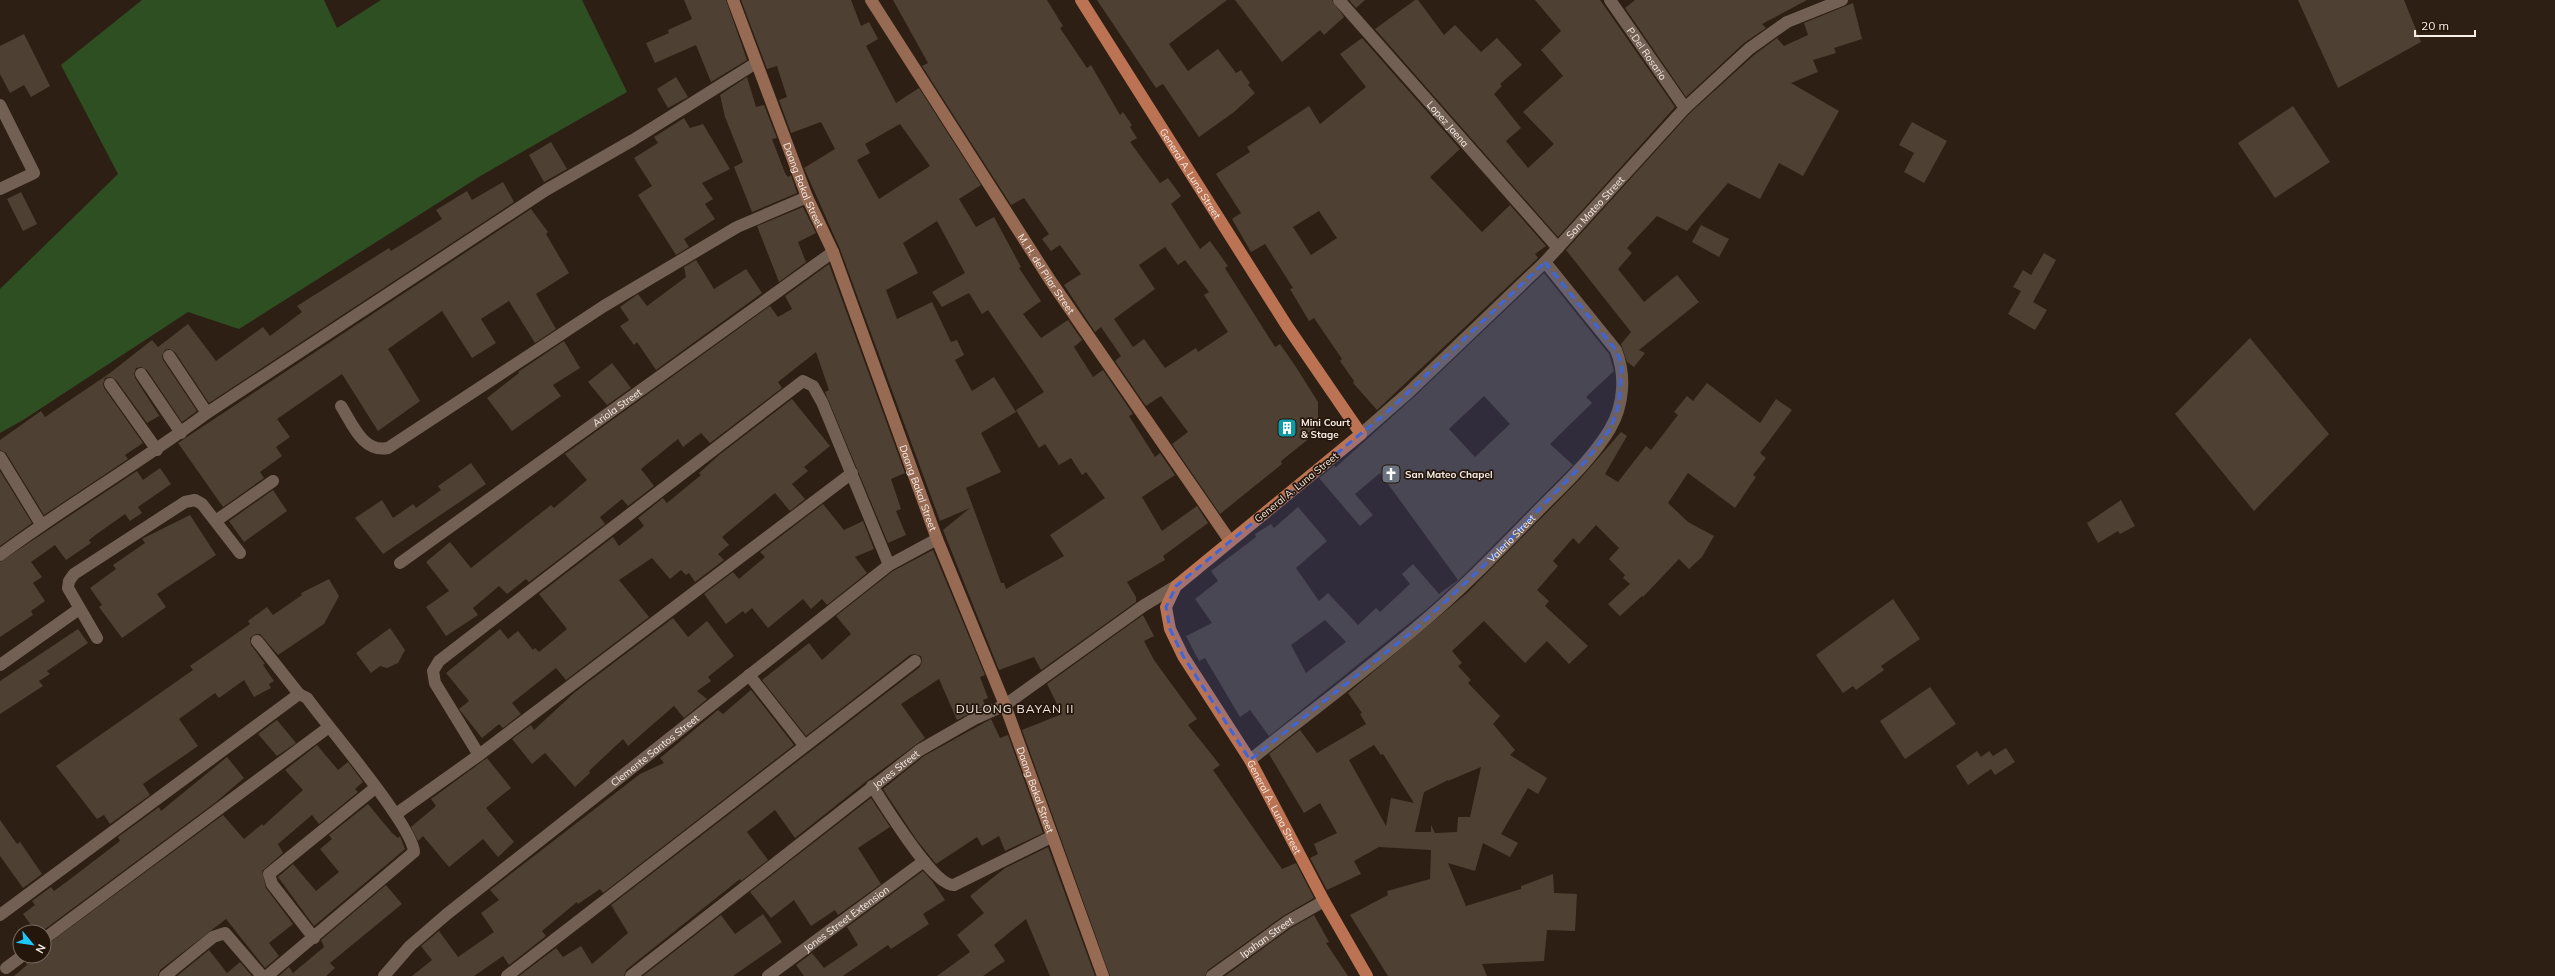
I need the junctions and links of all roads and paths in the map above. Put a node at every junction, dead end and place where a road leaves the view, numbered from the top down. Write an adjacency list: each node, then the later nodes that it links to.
1 (733, 0): 7 (street, Daang Bakal Street)
2 (871, 0): 29 (street, M. H. del Pilar Street)
3 (1081, 0): 21 (main road, General A. Luna Street)
4 (1339, 0): 12 (street, Lopez Jaena)
5 (1610, 0): 9 (street, P.Del Rosario)
6 (1842, 0): 9 (street, San Mateo Street)
7 (756, 63): 11 (street, Daang Bakal Street); 19 (street)
8 (0, 105): 10 (street)
9 (1685, 108): 12 (street, San Mateo Street)
10 (0, 190)
11 (807, 197): 13 (street, Daang Bakal Street); 18 (street)
12 (1558, 248): 14 (street, San Mateo Street)
13 (833, 252): 28 (street, Daang Bakal Street); 32 (street, Ariola Street)
14 (1545, 262): 21 (street, San Mateo Street); 46 (street, Valerio Street)
15 (169, 356): 19 (street)
16 (141, 374): 20 (street)
17 (110, 384): 22 (street)
18 (341, 406)
19 (207, 413): 20 (street)
20 (181, 433): 22 (street)
21 (1361, 434): 29 (main road, General A. Luna Street)
22 (157, 450): 27 (street)
23 (0, 457): 27 (street)
24 (852, 473): 33 (street); 45 (street); 45 (street)
25 (273, 482): 26 (street)
26 (217, 520): 30 (street); 35 (street)
27 (42, 524): 31 (street)
28 (937, 539): 33 (street, Clemente Santos Street); 42 (street, Daang Bakal Street)
29 (1230, 540): 34 (main road, General A. Luna Street)
30 (240, 553)
31 (0, 556)
32 (400, 562)
33 (889, 565): 40 (street, Clemente Santos Street)
34 (1176, 586): 42 (street, Jones Street); 46 (main road, General A. Luna Street)
35 (79, 609): 36 (street); 39 (street)
36 (98, 638)
37 (257, 641): 41 (street)
38 (915, 661): 44 (street)
39 (0, 665)
40 (749, 675): 44 (street); 61 (street, Clemente Santos Street)
41 (299, 694): 43 (street); 53 (street)
42 (1005, 705): 47 (street, Jones Street); 50 (street, Daang Bakal Street)
43 (329, 727): 48 (street); 54 (street)
44 (804, 745): 62 (street)
45 (479, 755): 49 (street)
46 (1250, 760): 52 (main road, General A. Luna Street)
47 (872, 786): 51 (street); 63 (street, Jones Street)
48 (375, 788): 49 (street); 55 (street)
49 (396, 814): 55 (street)
50 (1051, 837): 51 (street); 65 (street, Daang Bakal Street)
51 (924, 861): 64 (street, Jones Street Extension)
52 (1324, 901): 66 (street, Ipahan Street); 67 (main road, General A. Luna Street)
53 (0, 915)
54 (52, 934)
55 (314, 938): 60 (street)
56 (12, 964): 57 (street)
57 (6, 968)
58 (165, 976): 59 (street)
59 (262, 976)
60 (267, 976)
61 (384, 976)
62 (507, 976)
63 (631, 976)
64 (768, 976)
65 (1103, 976)
66 (1212, 976)
67 (1367, 976)

